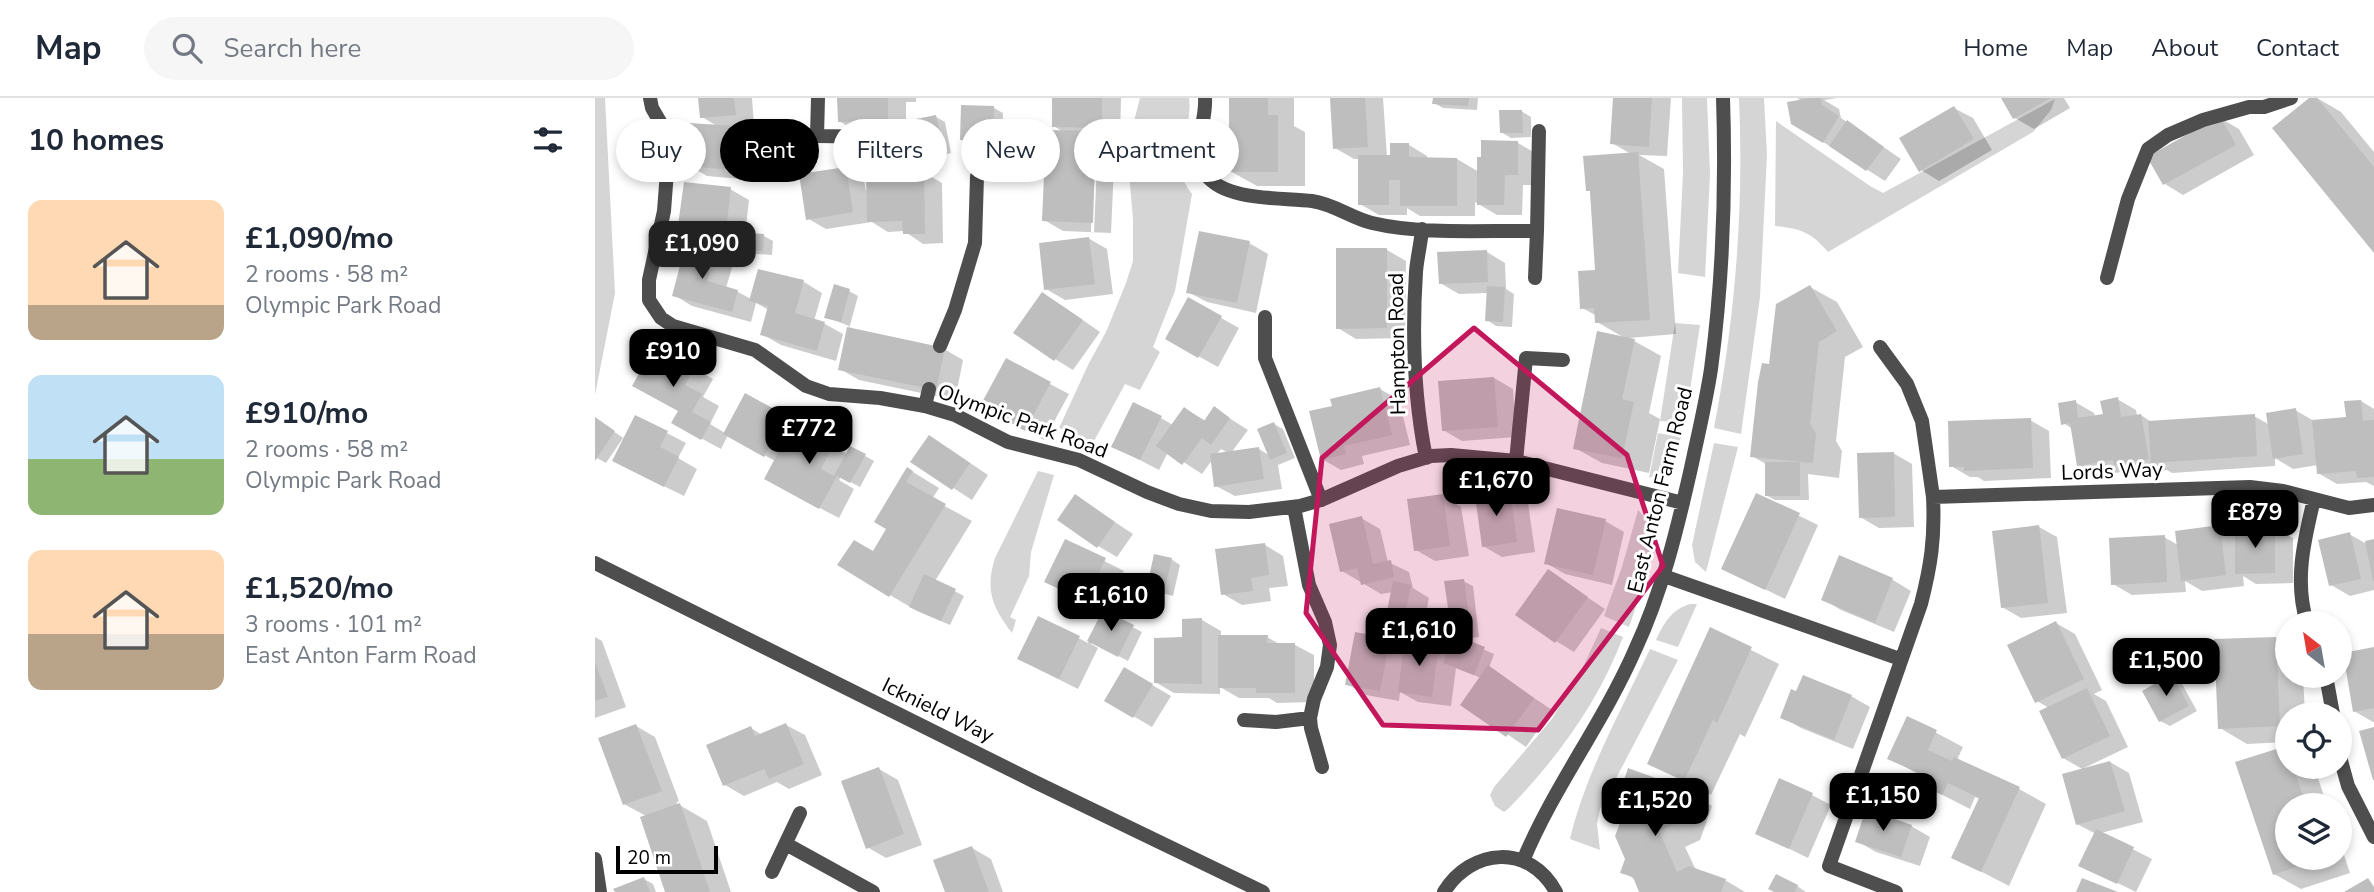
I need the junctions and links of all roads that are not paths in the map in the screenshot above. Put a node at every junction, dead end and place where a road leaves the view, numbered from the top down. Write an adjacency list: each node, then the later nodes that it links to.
1 (650, 98): 18 (street, Olympic Park Road)
2 (818, 98): 7 (street)
3 (1205, 98): 9 (street)
4 (1723, 98): 24 (street, East Anton Farm Road)
5 (2291, 98): 12 (street)
6 (1539, 131): 10 (street)
7 (833, 136)
8 (977, 182): 14 (street)
9 (1422, 229): 10 (street); 19 (street, Hampton Road)
10 (1537, 230): 11 (street)
11 (1535, 278)
12 (2107, 278)
13 (1265, 317): 22 (street)
14 (940, 346)
15 (1880, 346): 21 (street)
16 (1563, 359): 20 (street)
17 (929, 389): 18 (street)
18 (925, 406): 26 (street, Olympic Park Road)
19 (1426, 458): 20 (street, Olympic Park Road); 22 (street, Olympic Park Road)
20 (1516, 461): 24 (street, Olympic Park Road)
21 (1933, 497): 23 (street, Lords Way); 30 (street)
22 (1321, 499): 26 (street, Olympic Park Road)
23 (2314, 499): 25 (street, Lords Way); 29 (street)
24 (1683, 503): 28 (street, East Anton Farm Road)
25 (2374, 505)
26 (1294, 507): 31 (street)
27 (595, 563): 43 (street, Icknield Way)
28 (1664, 576): 30 (street); 39 (street, East Anton Farm Road)
29 (2303, 611)
30 (1900, 659): 46 (street)
31 (1310, 718): 32 (street); 33 (street)
32 (1244, 720)
33 (1322, 767)
34 (2346, 779): 36 (street)
35 (800, 813): 37 (street)
36 (2374, 837)
37 (786, 844): 40 (street); 42 (street)
38 (595, 859): 41 (street)
39 (1523, 861): 44 (street); 45 (street)
40 (772, 872)
41 (600, 892)
42 (873, 892)
43 (1263, 892)
44 (1444, 892)
45 (1556, 892)
46 (1896, 892)

